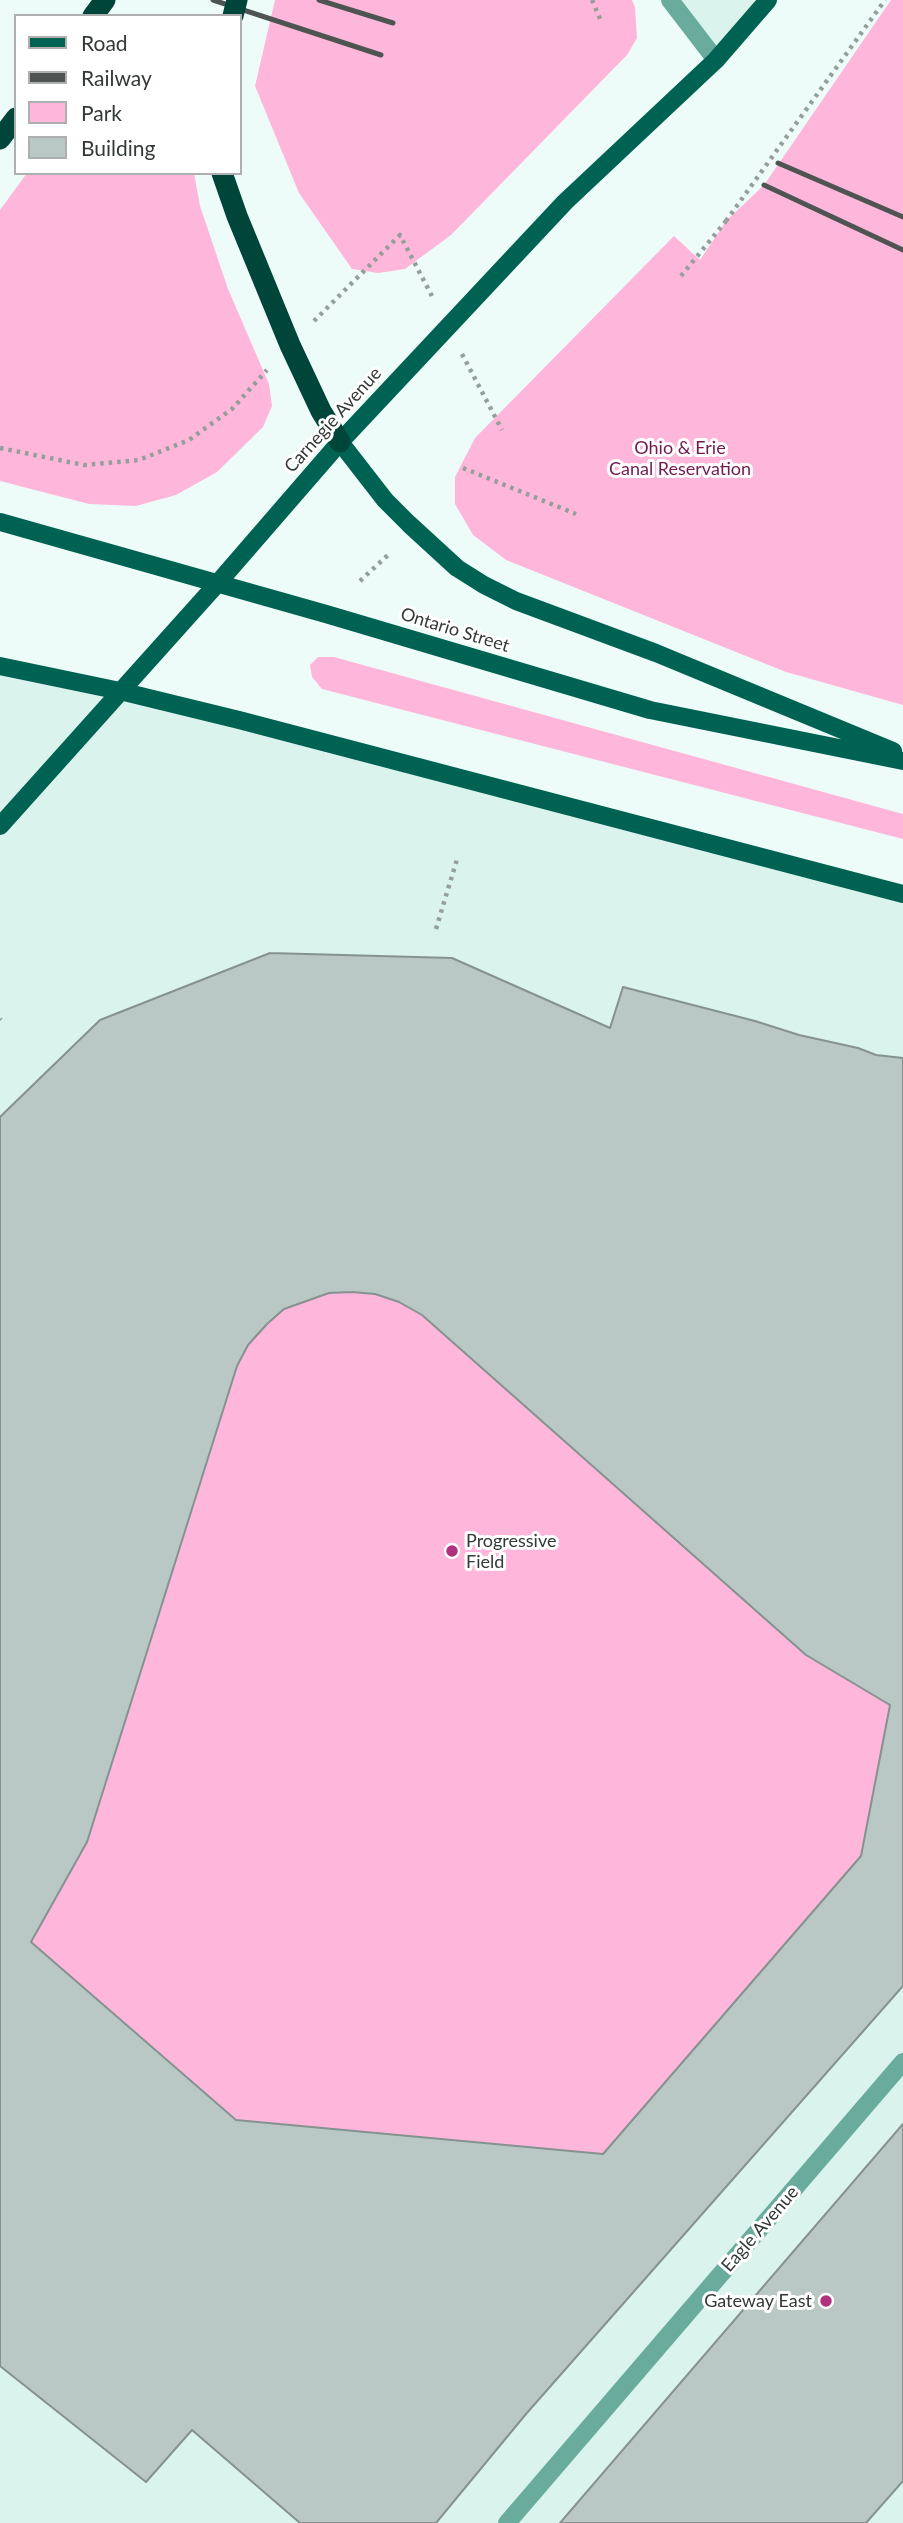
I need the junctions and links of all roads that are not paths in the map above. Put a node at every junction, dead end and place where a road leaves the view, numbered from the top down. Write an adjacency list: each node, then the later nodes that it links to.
1 (670, 0): 3 (street)
2 (768, 0): 3 (main road, Carnegie Avenue)
3 (716, 60): 7 (main road, Carnegie Avenue)
4 (14, 121): 5 (highway)
5 (0, 139)
6 (223, 175): 7 (highway)
7 (340, 442): 9 (main road, Carnegie Avenue); 12 (main road)
8 (0, 522): 9 (main road, Ontario Street)
9 (217, 584): 11 (main road, Carnegie Avenue); 13 (main road, Ontario Street)
10 (0, 666): 11 (main road)
11 (120, 691): 14 (main road, Carnegie Avenue); 15 (main road)
12 (903, 755)
13 (903, 761)
14 (0, 826)
15 (903, 894)
16 (903, 2062): 17 (street, Eagle Avenue)
17 (507, 2523)

